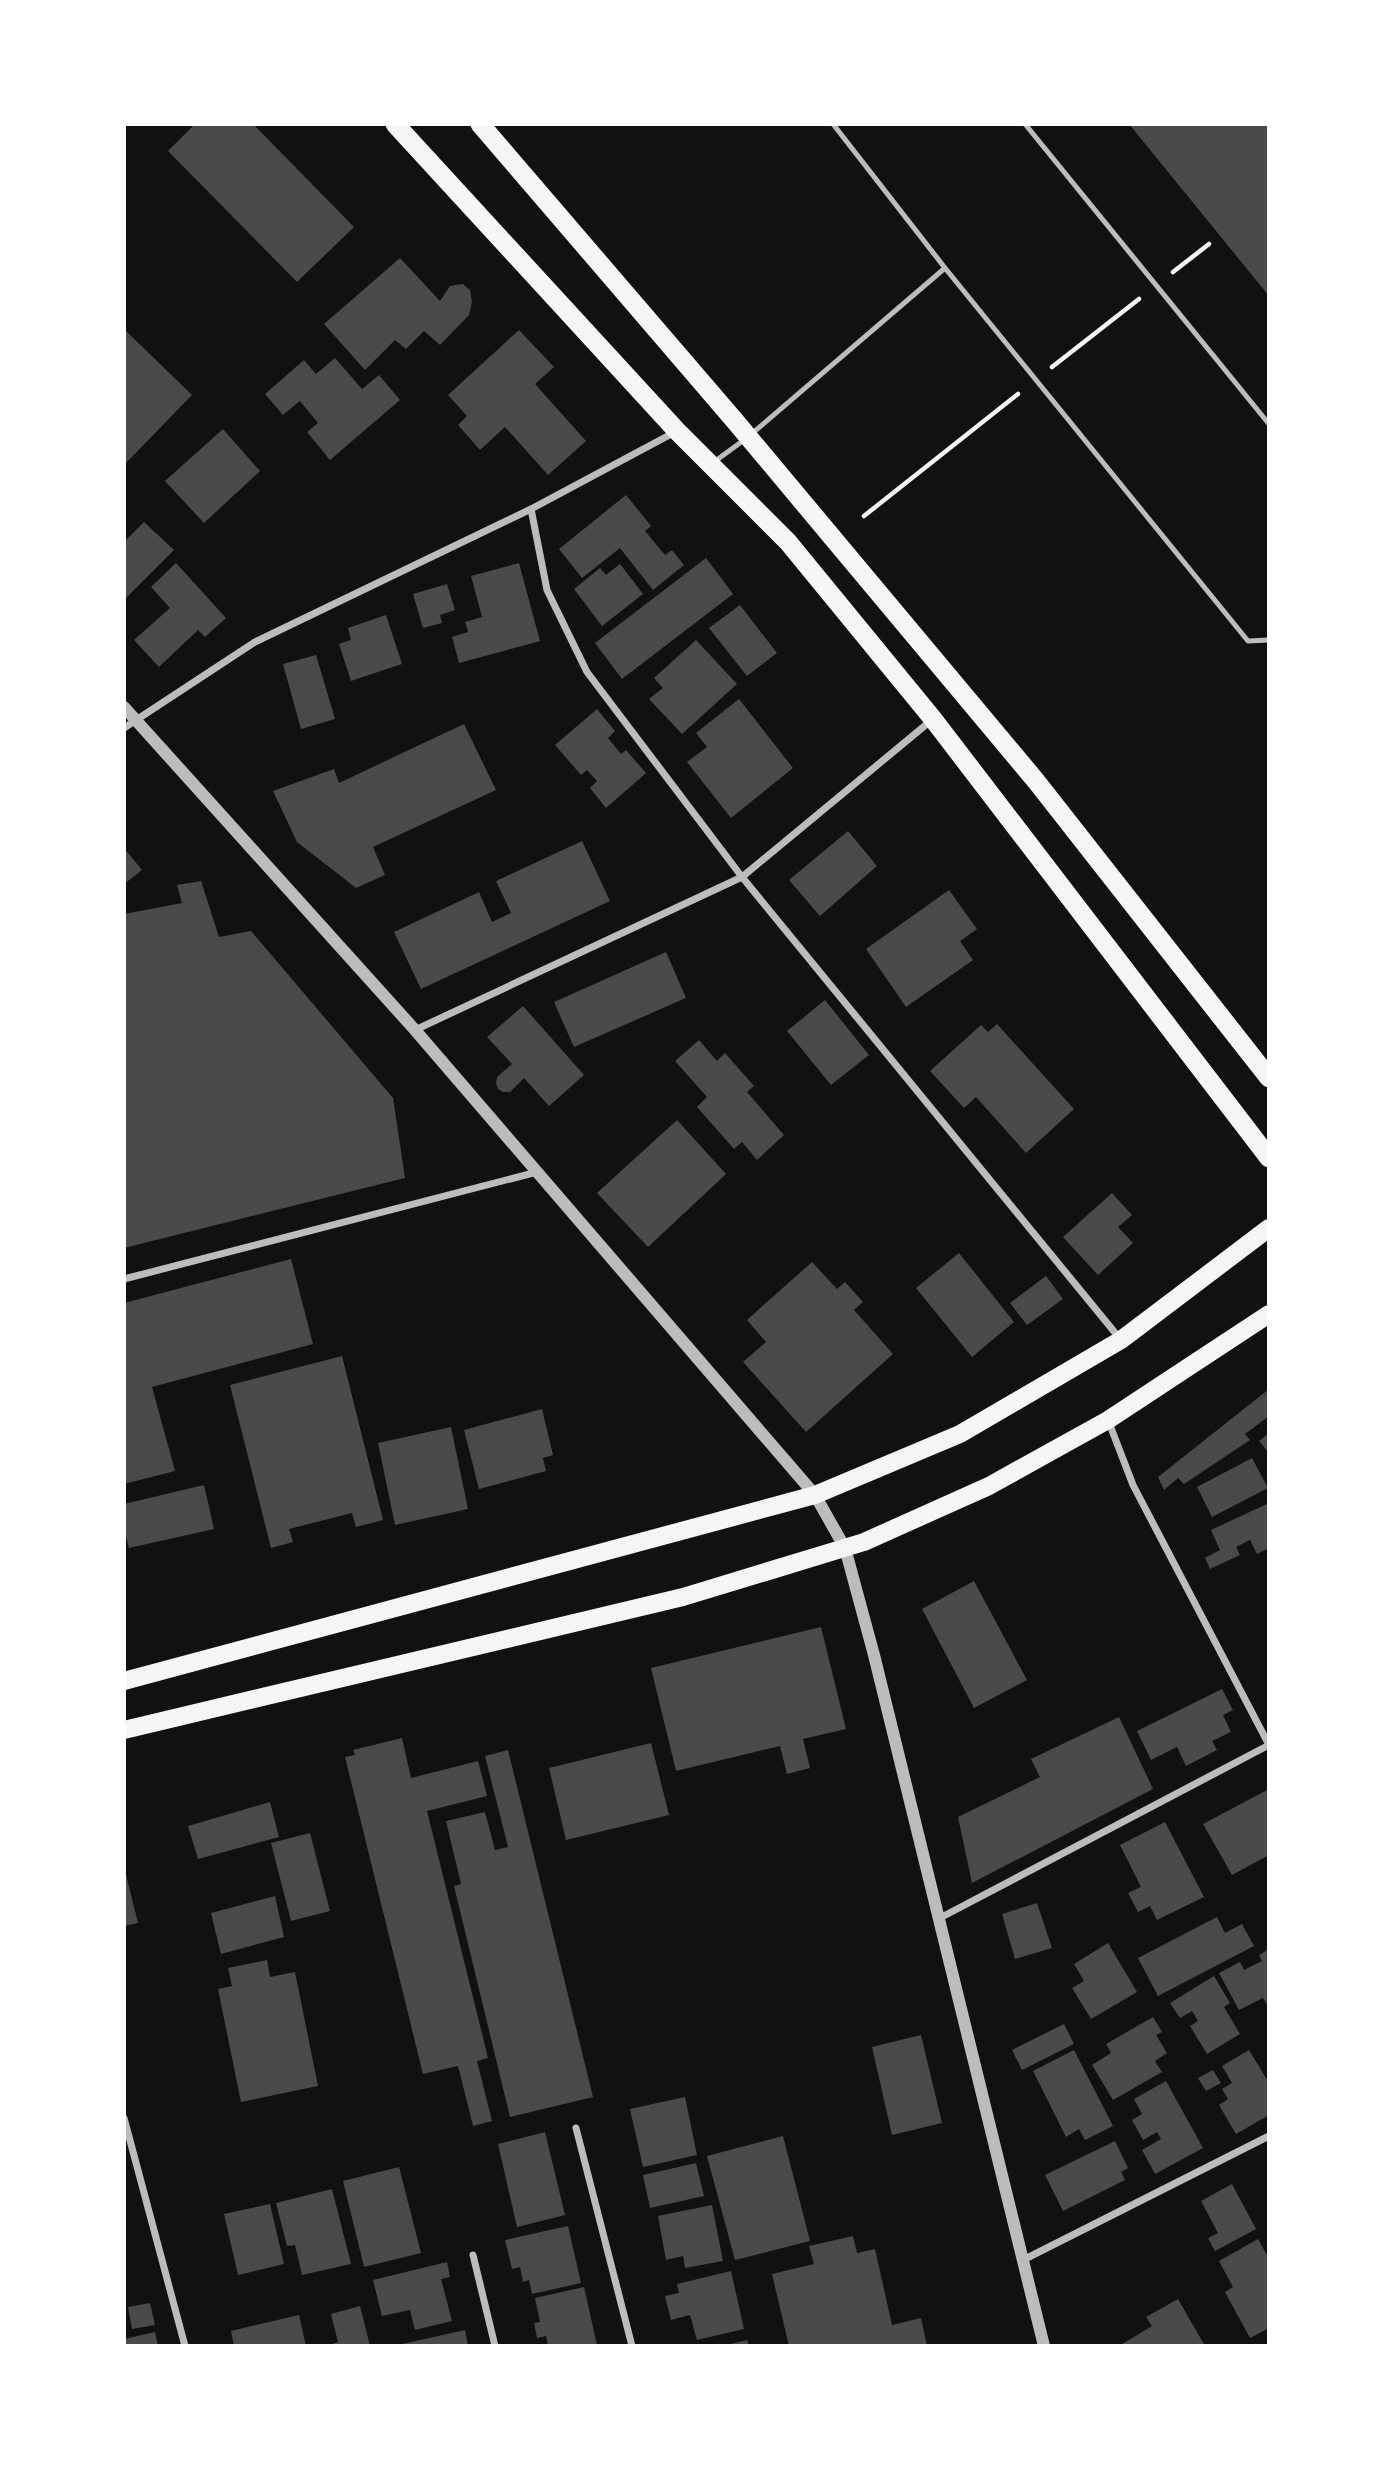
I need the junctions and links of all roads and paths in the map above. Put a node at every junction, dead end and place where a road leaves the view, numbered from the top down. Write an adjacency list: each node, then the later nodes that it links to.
1 (395, 124): 7 (highway)
2 (480, 124): 8 (highway)
3 (833, 124): 5 (lane)
4 (1025, 124): 6 (lane)
5 (945, 268): 8 (lane); 11 (lane)
6 (1269, 424)
7 (677, 431): 9 (highway); 10 (street)
8 (748, 437): 9 (lane); 18 (highway)
9 (711, 464): 14 (highway)
10 (531, 509): 13 (street); 16 (street)
11 (1269, 640)
12 (124, 707): 13 (street)
13 (135, 719): 15 (street); 17 (street)
14 (933, 719): 16 (street); 19 (highway)
15 (124, 728)
16 (742, 877): 17 (street); 24 (street)
17 (415, 1030): 20 (street)
18 (1269, 1078)
19 (1269, 1158)
20 (537, 1172): 22 (street); 26 (street)
21 (1269, 1228): 24 (main road)
22 (124, 1279)
23 (1269, 1314): 25 (main road)
24 (1121, 1340): 26 (main road)
25 (1108, 1420): 27 (main road); 30 (street)
26 (815, 1495): 27 (street); 28 (main road)
27 (845, 1548): 29 (main road); 31 (street)
28 (124, 1681)
29 (124, 1730)
30 (1269, 1745): 31 (street)
31 (937, 1919): 36 (street)
32 (124, 2118): 37 (street)
33 (576, 2128): 39 (street)
34 (1269, 2136): 36 (street)
35 (473, 2255): 38 (street)
36 (1023, 2260): 40 (street)
37 (185, 2346)
38 (495, 2346)
39 (632, 2346)
40 (1044, 2346)

